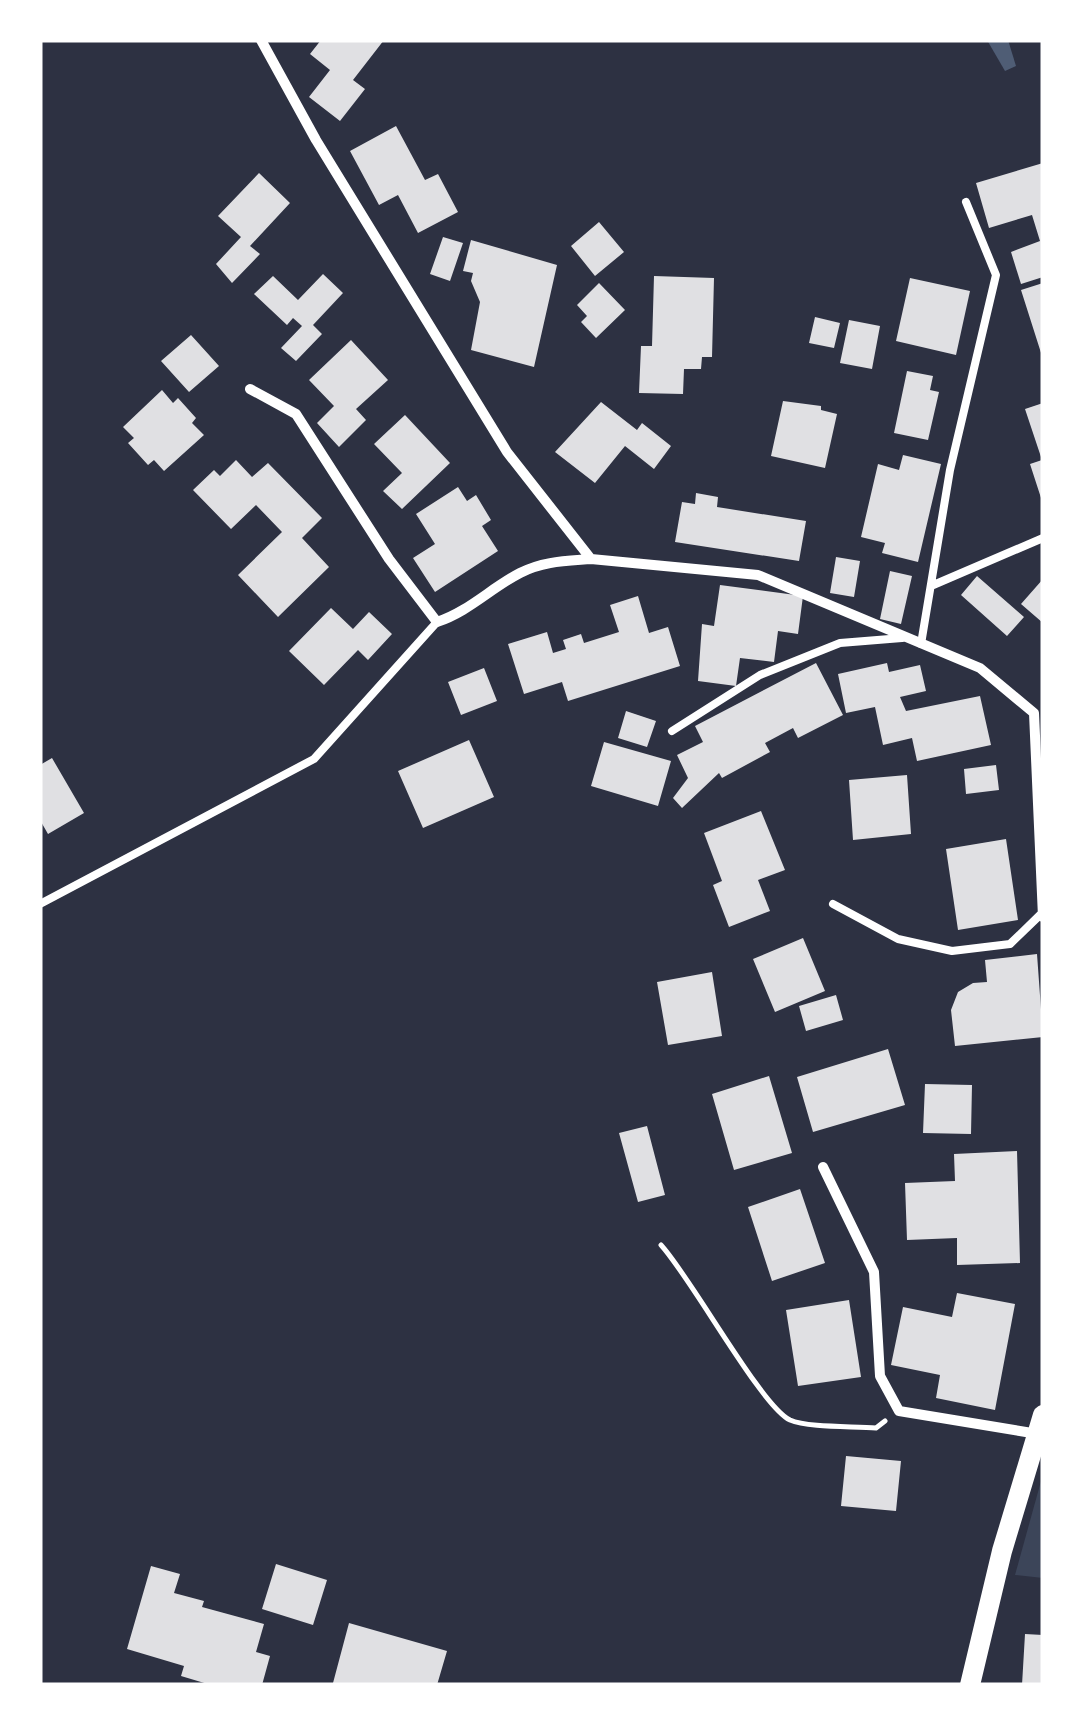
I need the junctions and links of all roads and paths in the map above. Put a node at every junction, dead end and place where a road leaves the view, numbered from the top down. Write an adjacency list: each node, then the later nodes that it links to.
1 (260, 40): 5 (street)
2 (966, 202): 6 (lane)
3 (250, 389): 7 (street)
4 (1043, 538): 6 (lane)
5 (591, 560): 7 (street); 8 (street)
6 (931, 586): 9 (lane)
7 (436, 622): 11 (lane)
8 (902, 638): 9 (street); 10 (lane)
9 (920, 645): 13 (street)
10 (672, 731)
11 (40, 904)
12 (833, 904): 13 (lane)
13 (1042, 916)
14 (823, 1167): 16 (street)
15 (661, 1245): 16 (path)
16 (900, 1411): 17 (street)
17 (1041, 1425): 18 (main road)
18 (970, 1685)

